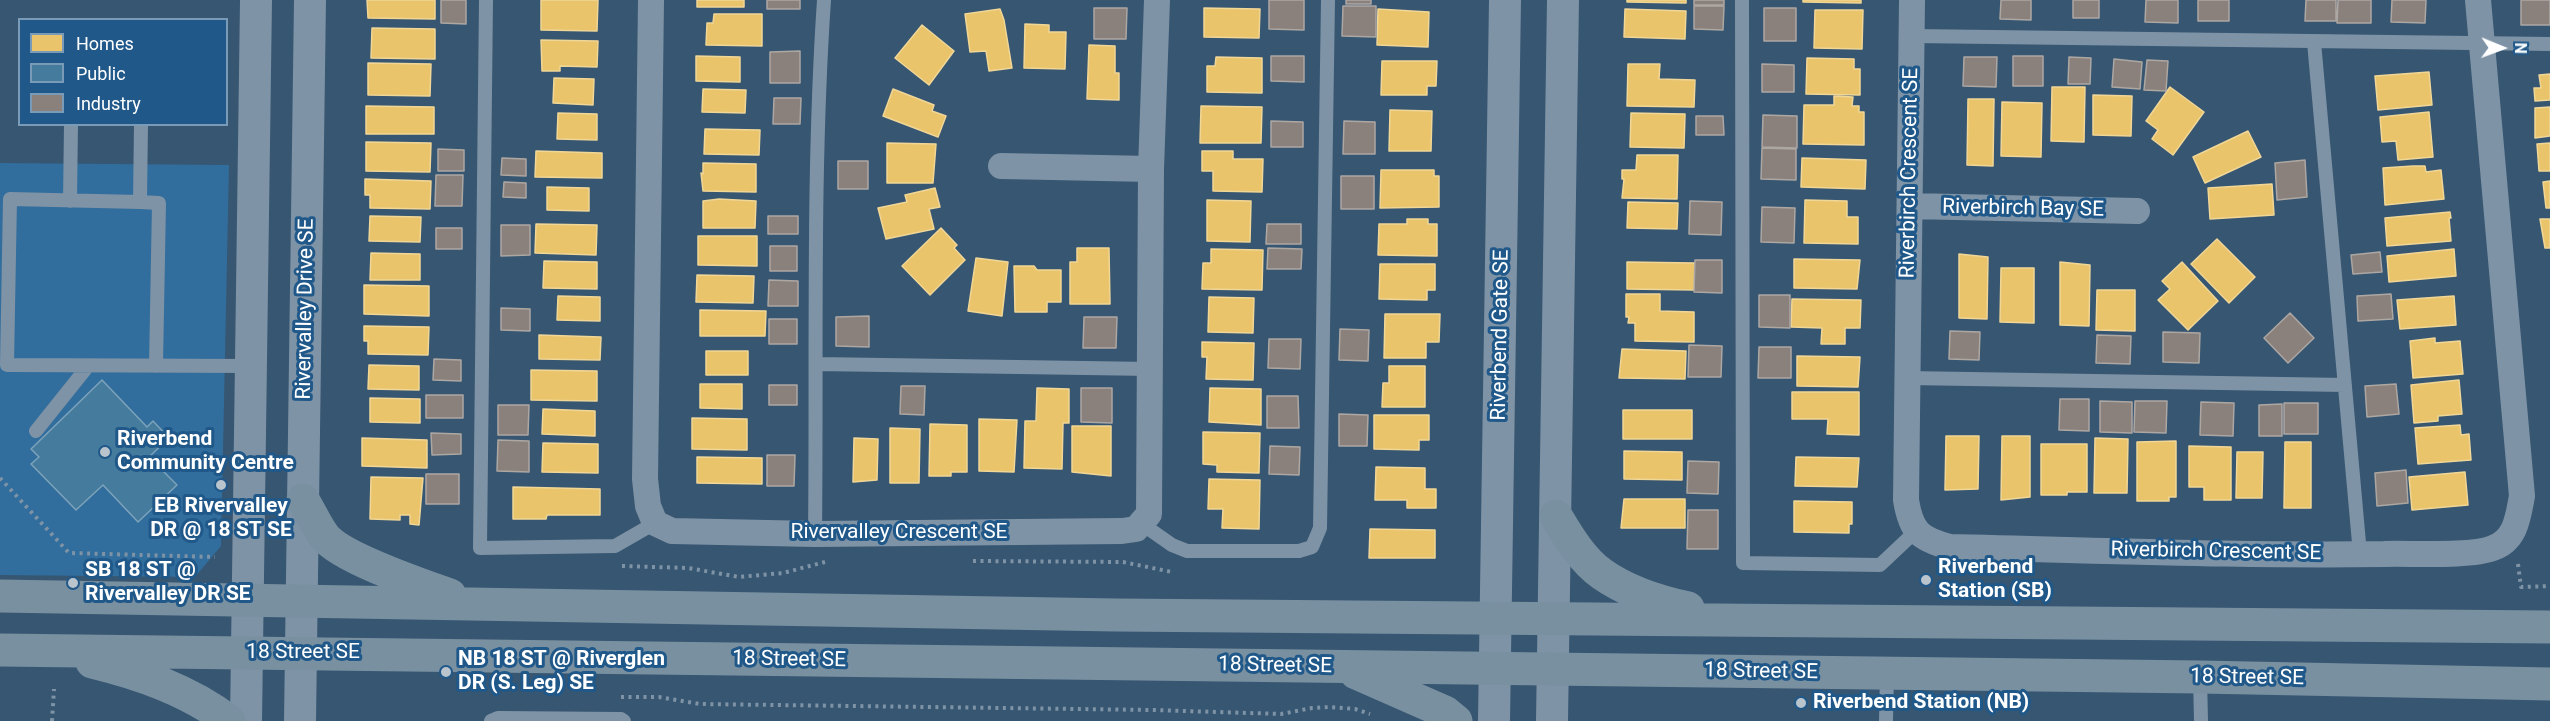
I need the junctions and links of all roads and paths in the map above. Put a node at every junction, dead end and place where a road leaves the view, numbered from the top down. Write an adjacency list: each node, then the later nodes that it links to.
1 (256, 0): 28 (street)
2 (310, 0): 34 (street, Rivervalley Drive SE)
3 (486, 0): 36 (lane)
4 (651, 0): 36 (street)
5 (824, 0): 25 (lane)
6 (1157, 0): 20 (street)
7 (1328, 0): 37 (lane)
8 (1505, 0): 52 (street, Riverbend Gate SE)
9 (1563, 0): 35 (street)
10 (1742, 0): 38 (lane)
11 (1912, 0): 13 (street, Riverbirch Crescent SE)
12 (2478, 0): 16 (street)
13 (1912, 36): 14 (lane); 23 (street, Riverbirch Crescent SE)
14 (2314, 42): 16 (lane); 31 (lane)
15 (2550, 44): 16 (lane)
16 (2482, 45): 39 (street)
17 (71, 126): 21 (lane)
18 (141, 126): 22 (lane)
19 (1001, 166): 20 (street)
20 (1151, 169): 29 (street)
21 (70, 201): 22 (lane); 26 (lane)
22 (140, 202): 27 (lane)
23 (1910, 206): 24 (street, Riverbirch Bay SE); 30 (street, Riverbirch Crescent SE)
24 (2137, 211)
25 (817, 364): 29 (lane); 40 (lane)
26 (88, 366): 27 (lane); 32 (lane)
27 (156, 366): 28 (lane)
28 (251, 366): 49 (street)
29 (1151, 369): 37 (street)
30 (1907, 378): 31 (lane); 38 (street, Riverbirch Crescent SE)
31 (2345, 385): 41 (lane)
32 (36, 431)
33 (0, 478): 42 (path)
34 (303, 500): 50 (street, Rivervalley Drive SE); 51 (main road)
35 (1557, 516): 53 (main road); 54 (street)
36 (655, 523): 40 (street, Rivervalley Crescent SE)
37 (1142, 524): 40 (street, Rivervalley Crescent SE)
38 (1915, 532): 41 (street, Riverbirch Crescent SE)
39 (2513, 533): 41 (street, Riverbirch Crescent SE); 47 (path)
40 (815, 534)
41 (2360, 554)
42 (215, 557)
43 (836, 559): 45 (path)
44 (962, 561): 46 (path)
45 (621, 566)
46 (1172, 572)
47 (2550, 586)
48 (0, 596): 49 (main road)
49 (248, 599): 50 (main road); 58 (street)
50 (302, 600): 51 (main road); 59 (street, Rivervalley Drive SE)
51 (474, 604): 52 (main road)
52 (1496, 618): 54 (main road); 61 (street, Riverbend Gate SE)
53 (1731, 618): 54 (main road); 55 (main road)
54 (1555, 619): 62 (street)
55 (2550, 627)
56 (0, 650): 57 (main road, 18 Street SE)
57 (44, 650): 58 (main road, 18 Street SE); 70 (main road)
58 (248, 653): 59 (main road, 18 Street SE); 71 (street)
59 (302, 653): 60 (main road, 18 Street SE); 72 (street, Rivervalley Drive SE)
60 (1343, 667): 61 (main road, 18 Street SE); 75 (main road)
61 (1495, 669): 62 (main road, 18 Street SE); 76 (street, Riverbend Gate SE)
62 (1553, 670): 63 (main road, 18 Street SE); 77 (street)
63 (1887, 674): 64 (main road, 18 Street SE); 78 (lane)
64 (2200, 677): 65 (main road, 18 Street SE); 79 (lane)
65 (2550, 684)
66 (54, 689): 69 (path)
67 (620, 697): 68 (path)
68 (1380, 717)
69 (52, 721)
70 (229, 721)
71 (246, 721)
72 (300, 721)
73 (491, 721): 74 (lane)
74 (624, 721)
75 (1456, 721)
76 (1494, 721)
77 (1552, 721)
78 (1887, 721)
79 (2201, 721)

